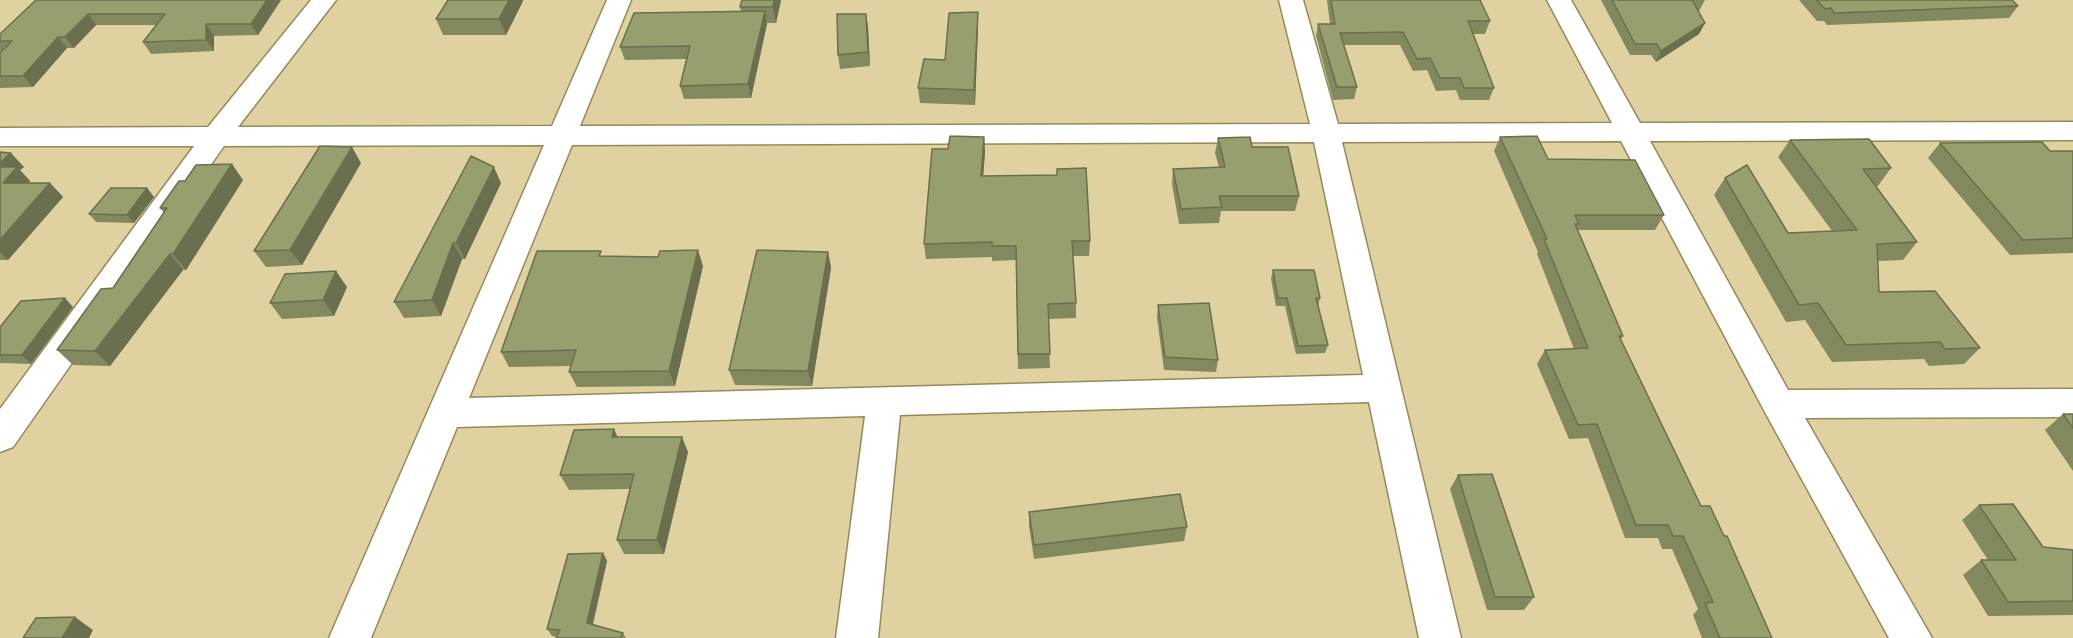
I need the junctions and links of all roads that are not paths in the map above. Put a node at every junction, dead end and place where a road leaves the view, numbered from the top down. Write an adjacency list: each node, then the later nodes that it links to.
1 (324, 0): 10 (street)
2 (619, 0): 8 (street)
3 (1291, 0): 7 (street)
4 (1559, 0): 6 (street)
5 (2073, 131): 6 (street)
6 (1630, 132): 7 (street); 14 (street)
7 (1326, 134): 8 (street); 11 (street)
8 (561, 136): 10 (street); 16 (street)
9 (0, 137): 10 (street)
10 (215, 137): 15 (street)
11 (1383, 388): 12 (street); 20 (street)
12 (884, 401): 16 (street); 19 (street)
13 (2073, 403): 14 (street)
14 (1778, 404): 21 (street)
15 (11, 405): 17 (street)
16 (445, 413): 18 (street)
17 (0, 437)
18 (350, 638)
19 (858, 638)
20 (1440, 638)
21 (1911, 638)

